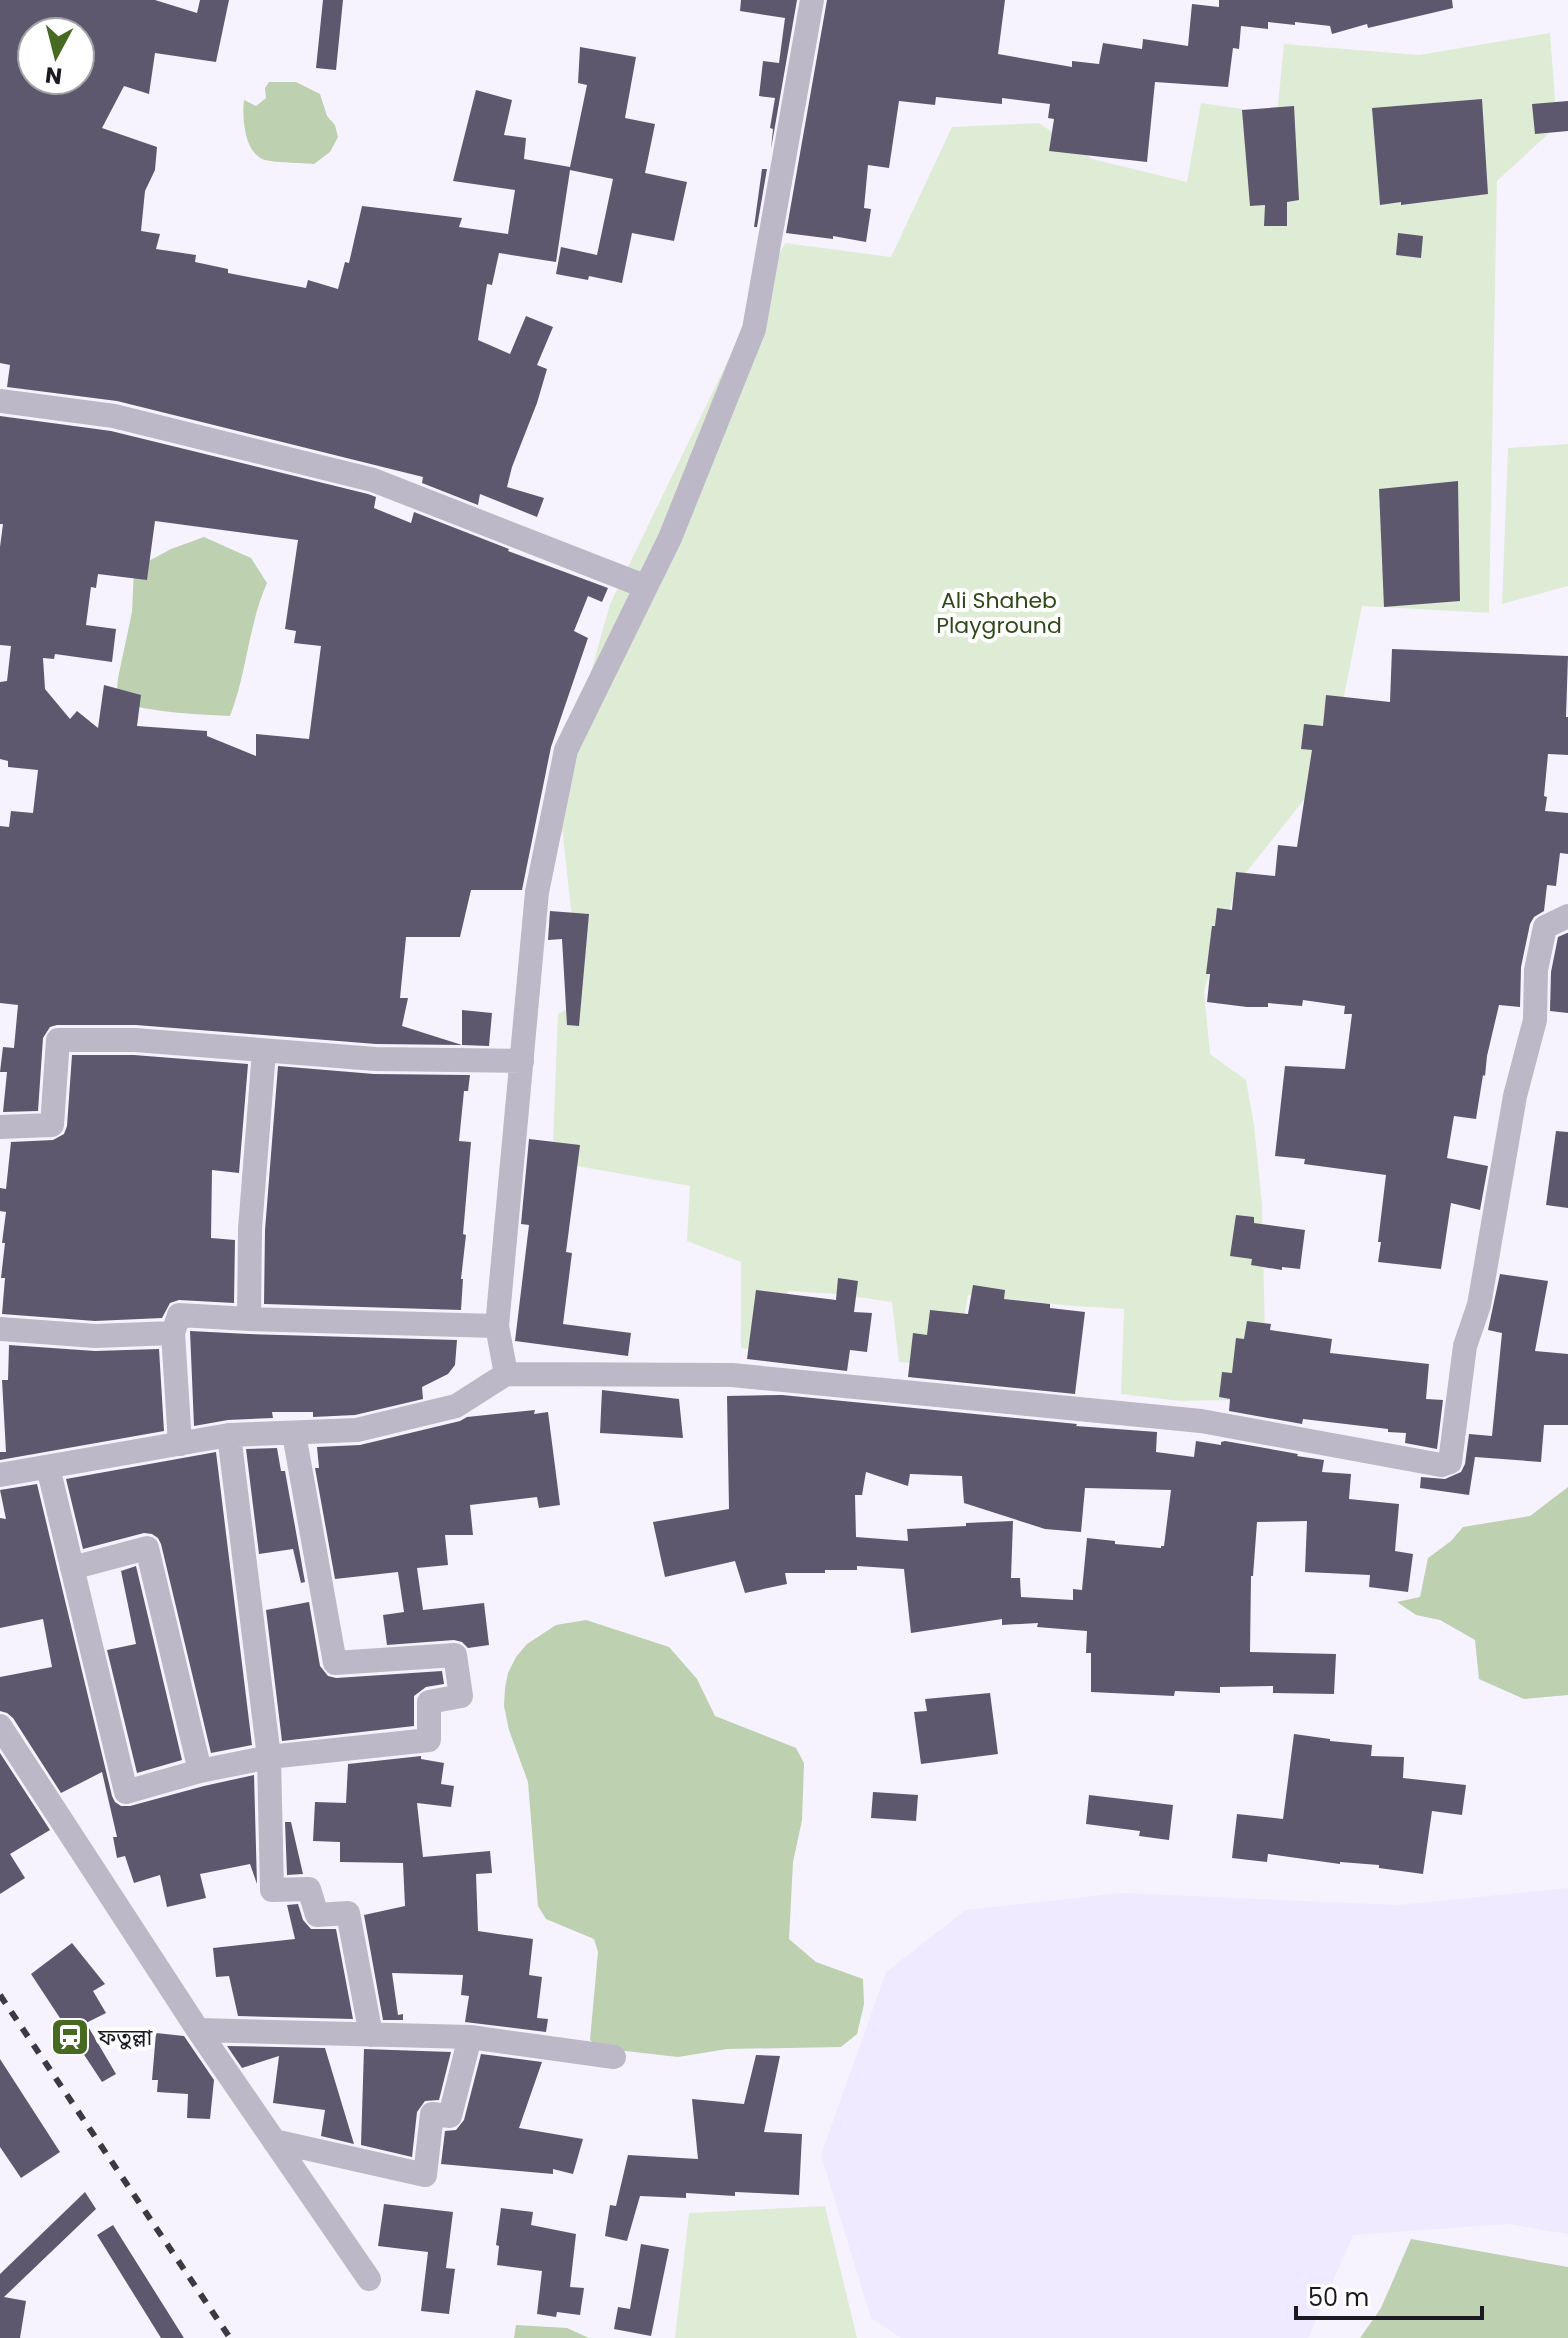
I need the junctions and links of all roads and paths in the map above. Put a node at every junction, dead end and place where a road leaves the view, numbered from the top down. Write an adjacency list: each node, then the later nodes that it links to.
1 (812, 0): 3 (street)
2 (0, 401): 3 (street)
3 (644, 586): 6 (street)
4 (1568, 916): 12 (street)
5 (264, 1051): 6 (street); 7 (street); 8 (street)
6 (522, 1061): 9 (street)
7 (0, 1127)
8 (249, 1319): 9 (street); 11 (street)
9 (497, 1326): 12 (street)
10 (0, 1329): 11 (street)
11 (173, 1333): 15 (street)
12 (506, 1374): 13 (street)
13 (294, 1434): 14 (street); 20 (street)
14 (229, 1435): 15 (street); 20 (street)
15 (180, 1444): 16 (street)
16 (48, 1467): 17 (street); 18 (street)
17 (0, 1475)
18 (72, 1568): 21 (street); 21 (street)
19 (0, 1726): 22 (street)
20 (269, 1757): 21 (street); 23 (street)
21 (200, 1771)
22 (198, 2030): 23 (street); 26 (street)
23 (371, 2035): 24 (street)
24 (470, 2037): 25 (street); 26 (street)
25 (614, 2057)
26 (274, 2141): 27 (street)
27 (369, 2279)

